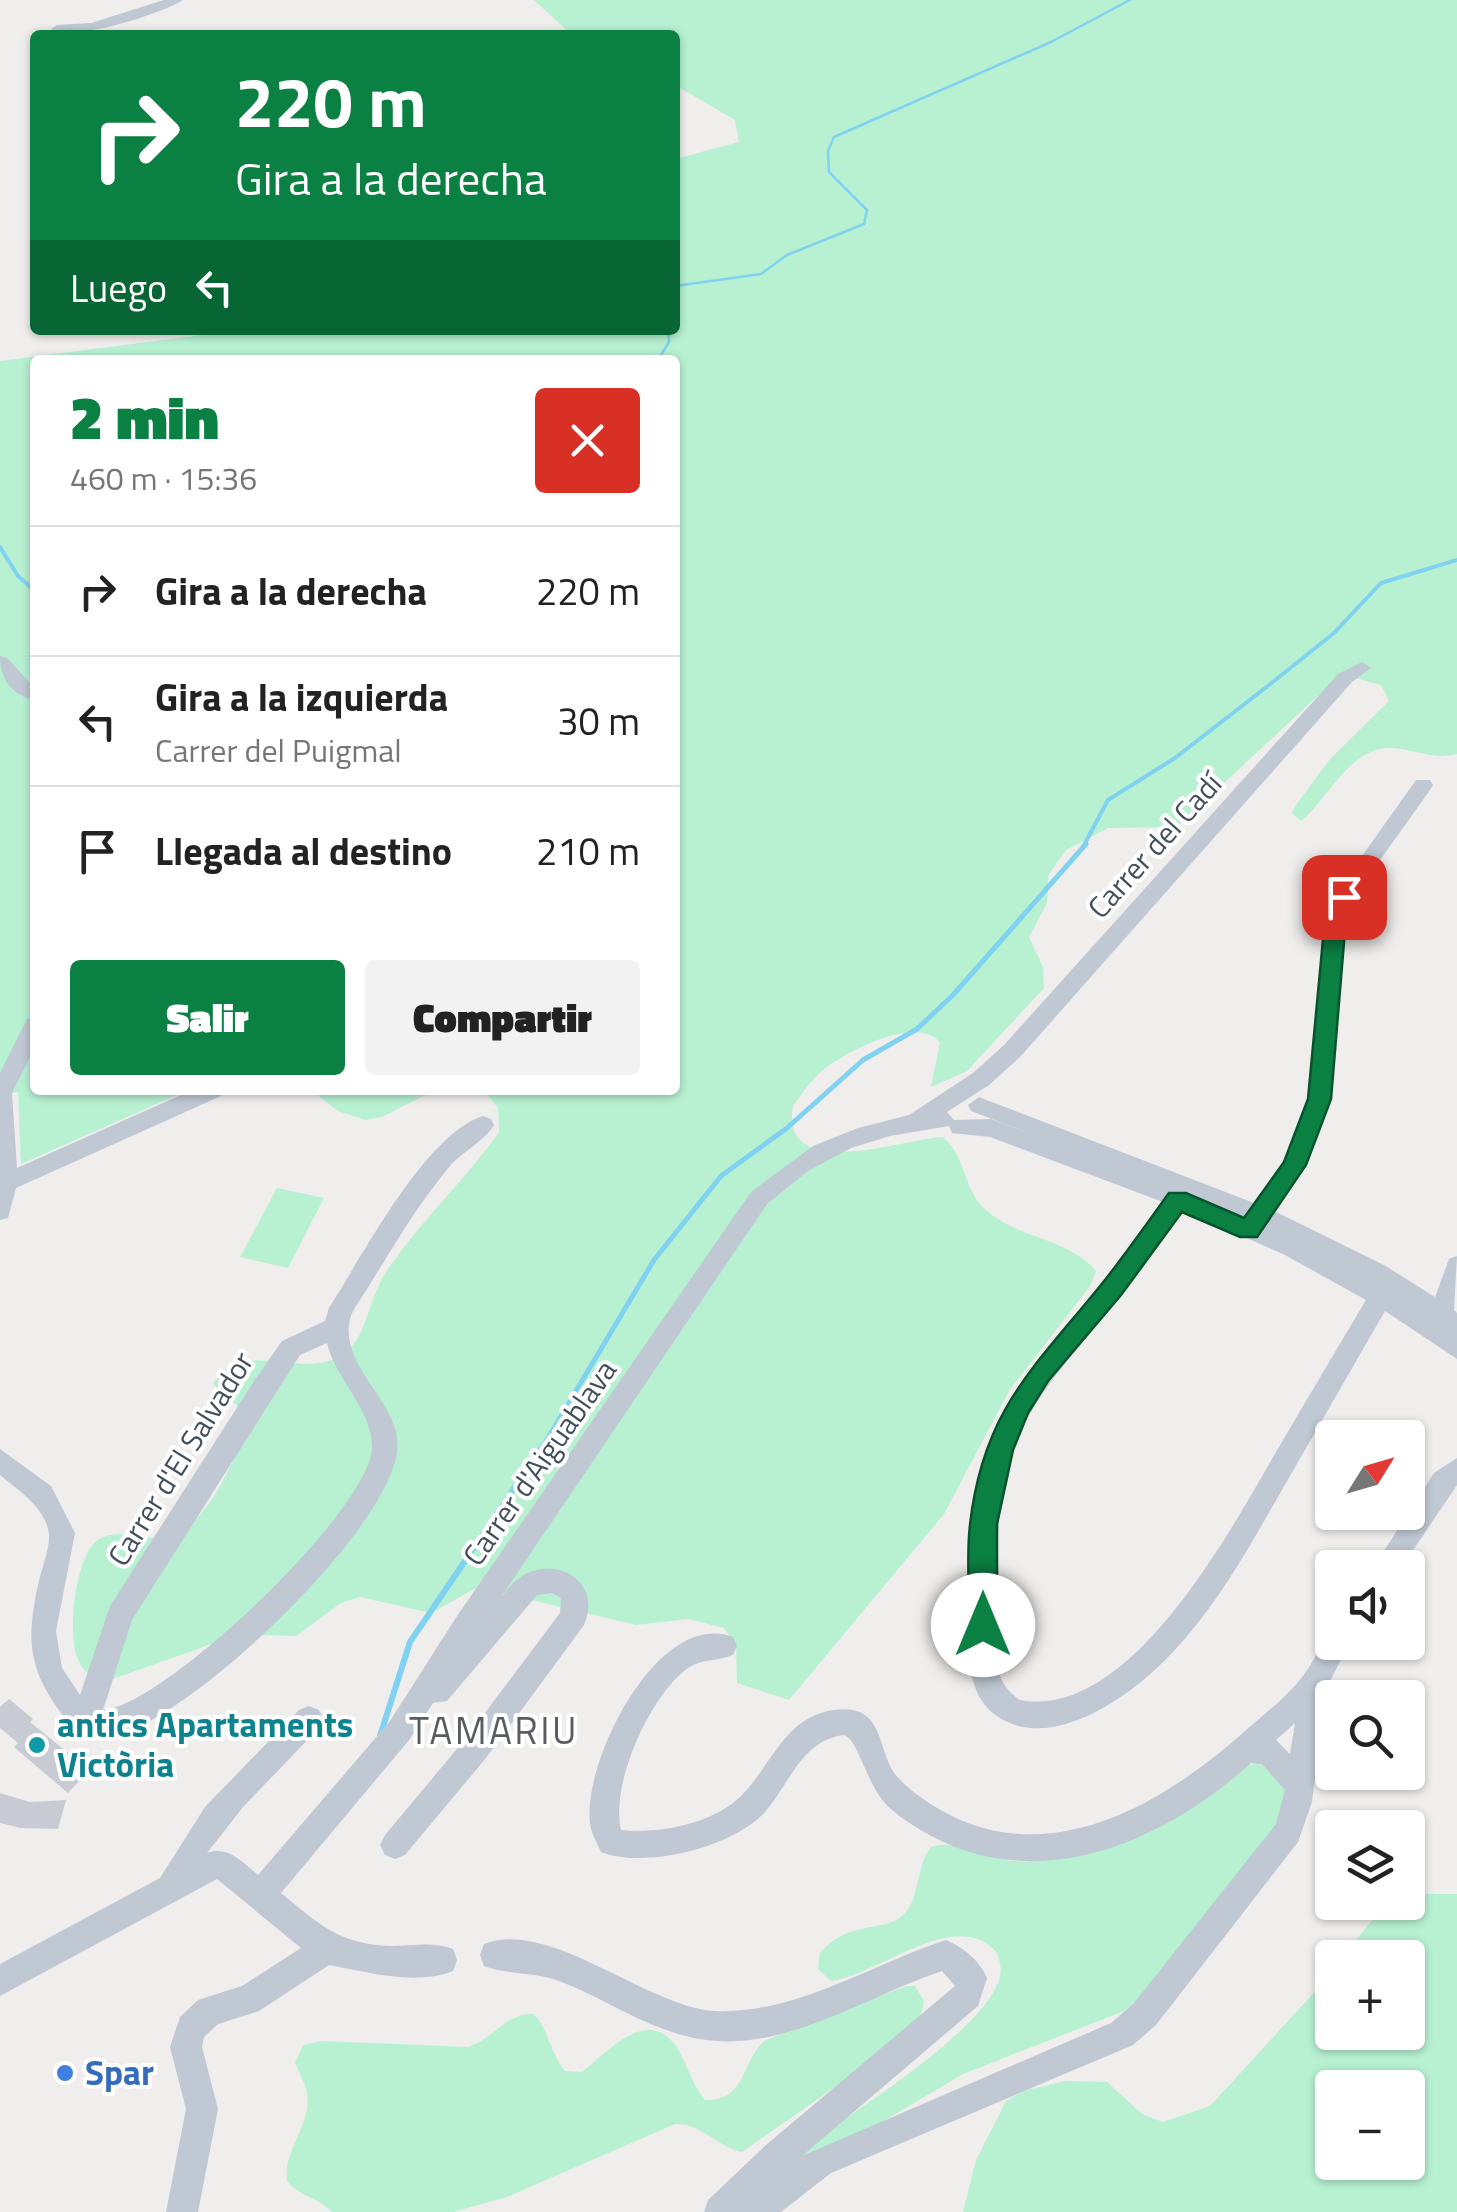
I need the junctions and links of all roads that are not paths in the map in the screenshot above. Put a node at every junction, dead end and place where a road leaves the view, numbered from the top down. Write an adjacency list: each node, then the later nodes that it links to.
1 (177, 0): 2 (street)
2 (57, 29)
3 (0, 662): 5 (street)
4 (1362, 668): 8 (street, Carrer del Cadí)
5 (30, 692)
6 (1423, 785): 16 (street)
7 (30, 1035): 13 (street)
8 (994, 1068): 10 (street, Carrer del Cadí); 11 (street, Carrer del Cadí)
9 (202, 1095): 13 (street)
10 (979, 1104): 11 (street); 16 (street)
11 (949, 1111): 14 (street); 31 (street, Carrer d'Aiguablava)
12 (483, 1125): 21 (street)
13 (6, 1183): 15 (street)
14 (1177, 1200): 16 (street); 18 (street)
15 (0, 1211)
16 (1252, 1224): 18 (street)
17 (1457, 1266): 19 (street)
18 (1385, 1289): 19 (street)
19 (1428, 1315): 20 (street); 22 (street)
20 (1457, 1326)
21 (335, 1328): 30 (street, Carrer d'El Salvador); 30 (street)
22 (1457, 1349)
23 (0, 1460): 30 (street)
24 (1457, 1468): 25 (street)
25 (1398, 1550)
26 (723, 1646): 32 (street)
27 (1327, 1660): 28 (street)
28 (1314, 1683): 32 (street); 33 (street)
29 (309, 1719): 35 (street)
30 (85, 1722)
31 (400, 1730): 34 (street); 36 (street, Carrer d'Aiguablava)
32 (1247, 1749): 33 (street)
33 (1300, 1785): 43 (street)
34 (394, 1845)
35 (172, 1885): 36 (street); 40 (street)
36 (261, 1894): 37 (street)
37 (325, 1949): 39 (street); 41 (street)
38 (495, 1955): 42 (street)
39 (442, 1960)
40 (0, 1981)
41 (182, 2212)
42 (720, 2212)
43 (754, 2212)

